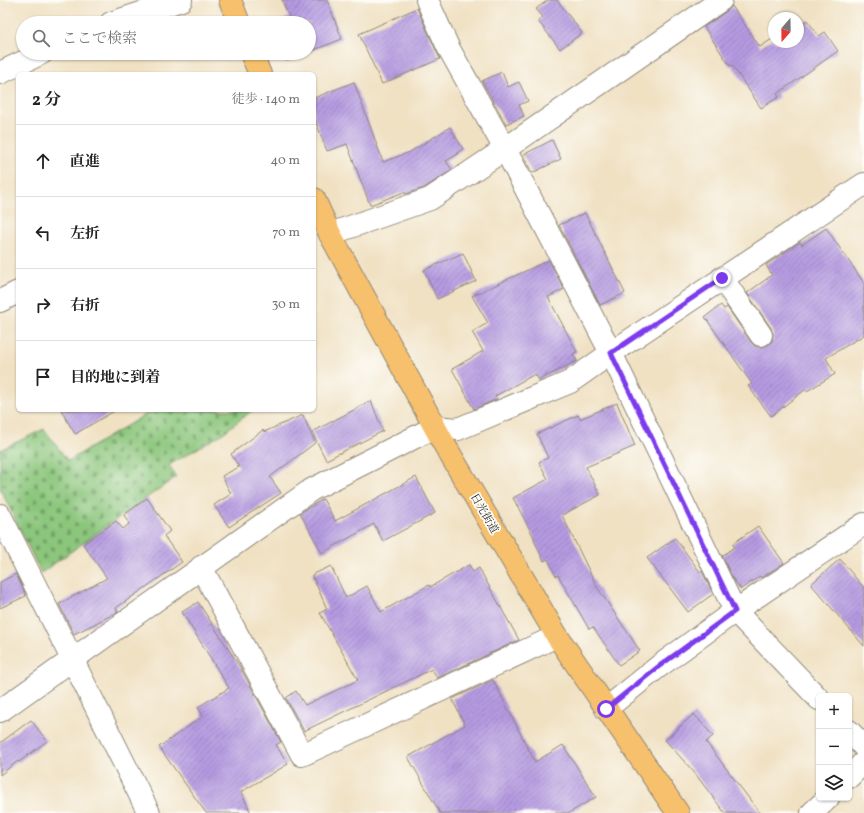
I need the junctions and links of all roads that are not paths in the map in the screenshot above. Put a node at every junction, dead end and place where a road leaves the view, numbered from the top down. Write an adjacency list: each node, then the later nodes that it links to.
1 (181, 0): 5 (street)
2 (230, 0): 6 (highway)
3 (428, 0): 11 (street)
4 (722, 0): 11 (street)
5 (132, 16)
6 (236, 16)
7 (27, 60): 10 (street)
8 (255, 60): 9 (highway)
9 (259, 72)
10 (0, 73)
11 (505, 149): 14 (street); 19 (street)
12 (864, 184): 15 (street)
13 (316, 203): 14 (highway, 日光街道)
14 (330, 234): 20 (highway, 日光街道)
15 (722, 278): 18 (street); 19 (street)
16 (16, 293): 17 (street)
17 (0, 301)
18 (761, 335)
19 (611, 353): 20 (street); 24 (street)
20 (435, 427): 23 (street); 25 (highway, 日光街道)
21 (0, 515): 26 (street)
22 (864, 524): 24 (street)
23 (201, 567): 25 (street); 26 (street)
24 (735, 611): 27 (street); 28 (street)
25 (557, 636): 28 (highway, 日光街道)
26 (72, 660): 29 (street); 35 (street)
27 (816, 696)
28 (606, 709): 36 (highway, 日光街道)
29 (0, 711)
30 (852, 734): 31 (street)
31 (864, 747)
32 (864, 762): 33 (street)
33 (852, 774)
34 (825, 801): 37 (street)
35 (149, 813)
36 (678, 813)
37 (812, 813)

